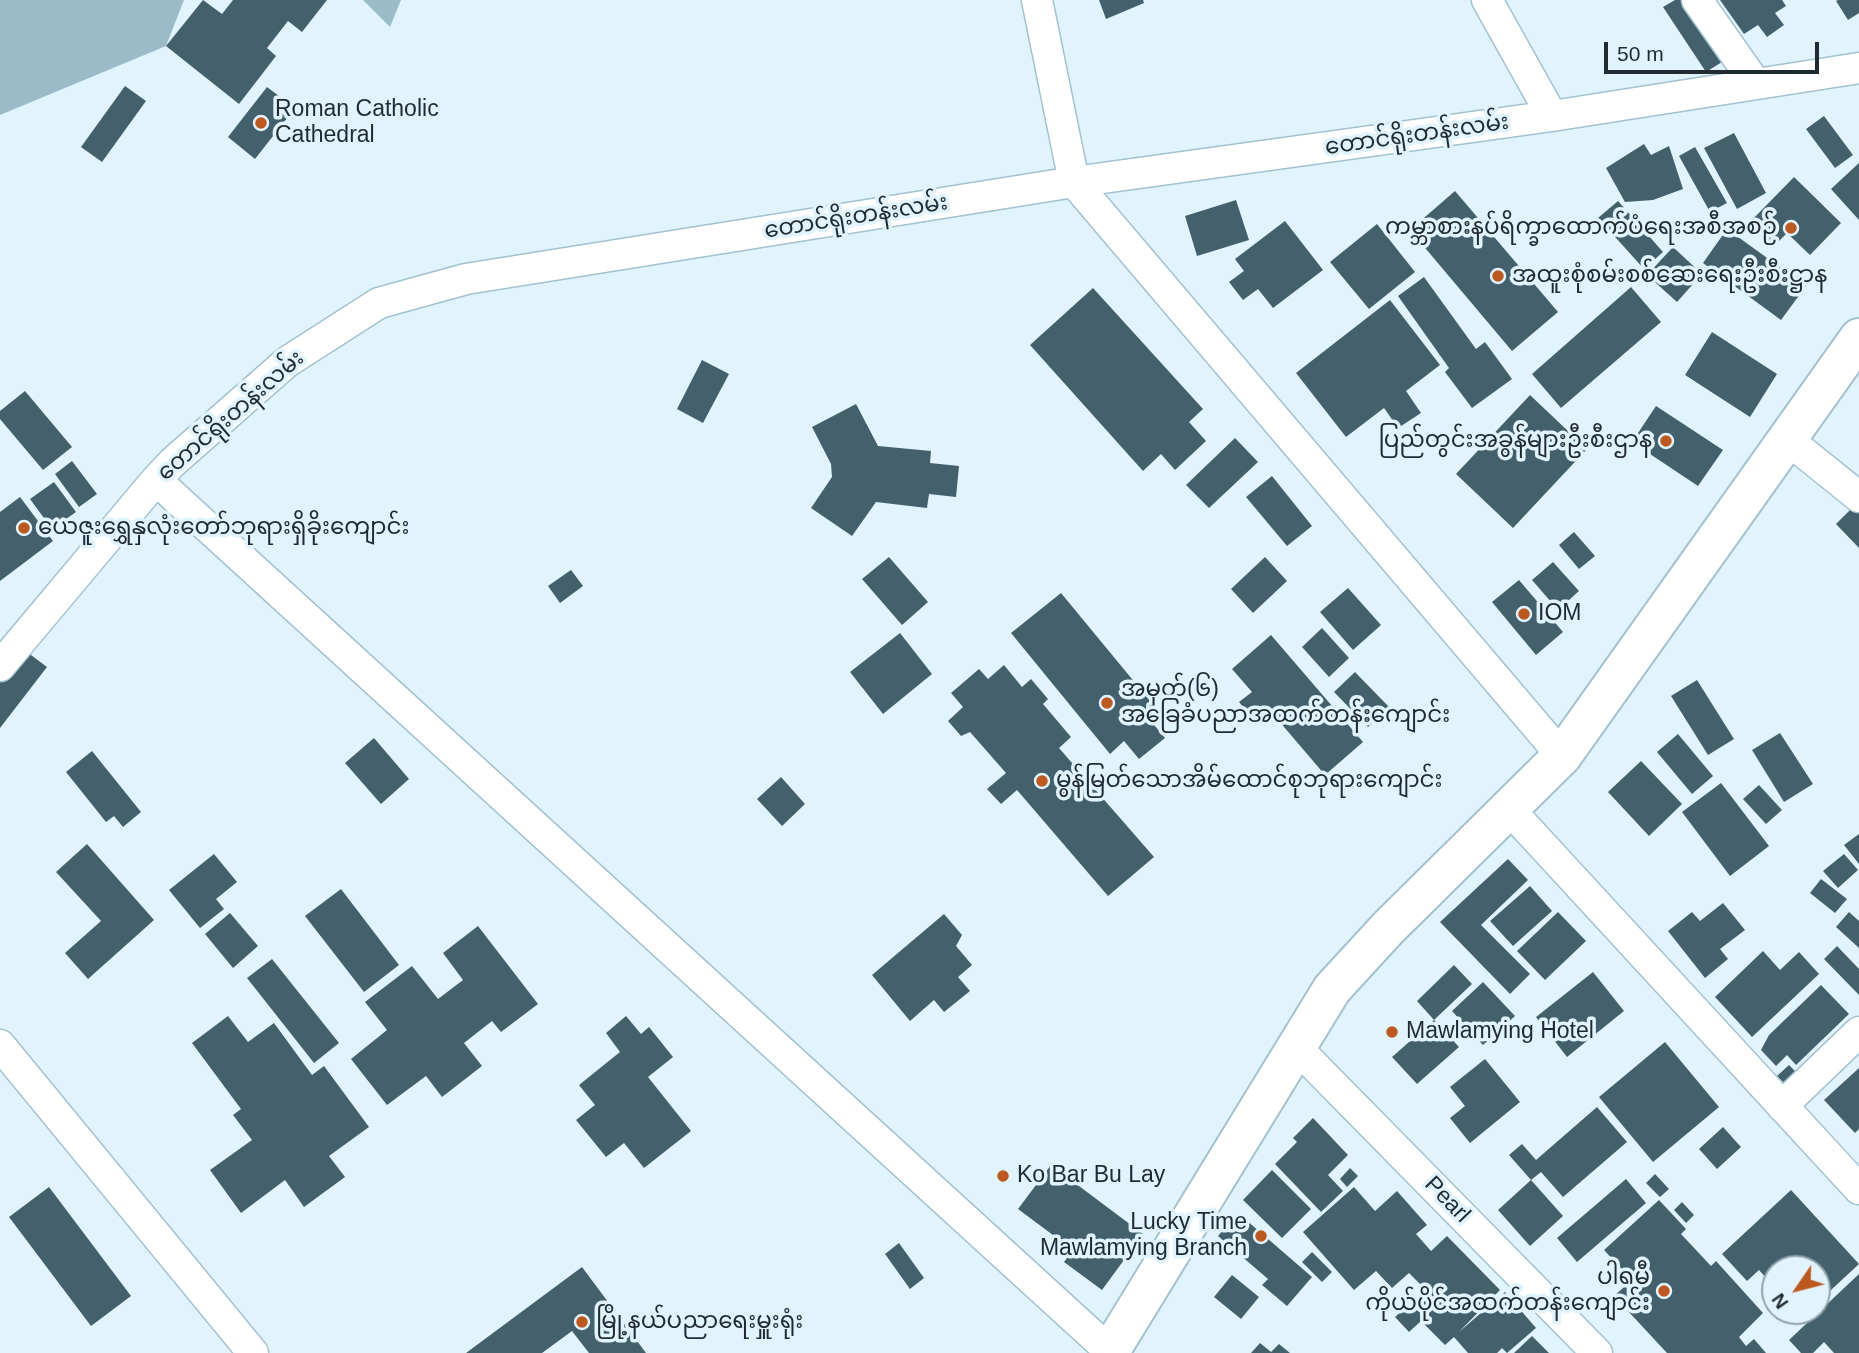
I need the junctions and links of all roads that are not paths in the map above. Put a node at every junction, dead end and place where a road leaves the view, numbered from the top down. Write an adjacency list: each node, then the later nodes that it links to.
1 (1037, 0): 7 (street)
2 (1487, 0): 6 (street)
3 (1697, 0): 5 (street)
4 (1859, 68): 5 (street, တောင်ရိုးတန်းလမ်း)
5 (1756, 83): 6 (street, တောင်ရိုးတန်းလမ်း)
6 (1552, 116): 7 (street, တောင်ရိုးတန်းလမ်း)
7 (1074, 183): 10 (street, တောင်ရိုးတန်းလမ်း); 13 (street)
8 (1859, 338): 9 (main road)
9 (1787, 439): 11 (street); 13 (main road)
10 (156, 480): 12 (street, တောင်ရိုးတန်းလမ်း); 20 (street)
11 (1859, 497)
12 (0, 666)
13 (1562, 756): 14 (main road)
14 (1509, 809): 17 (main road); 18 (street)
15 (1859, 1032): 18 (street)
16 (0, 1045): 21 (street)
17 (1296, 1047): 20 (main road); 22 (street, Pearl)
18 (1782, 1106): 19 (street)
19 (1859, 1189)
20 (1110, 1352)
21 (253, 1353)
22 (1597, 1353)

